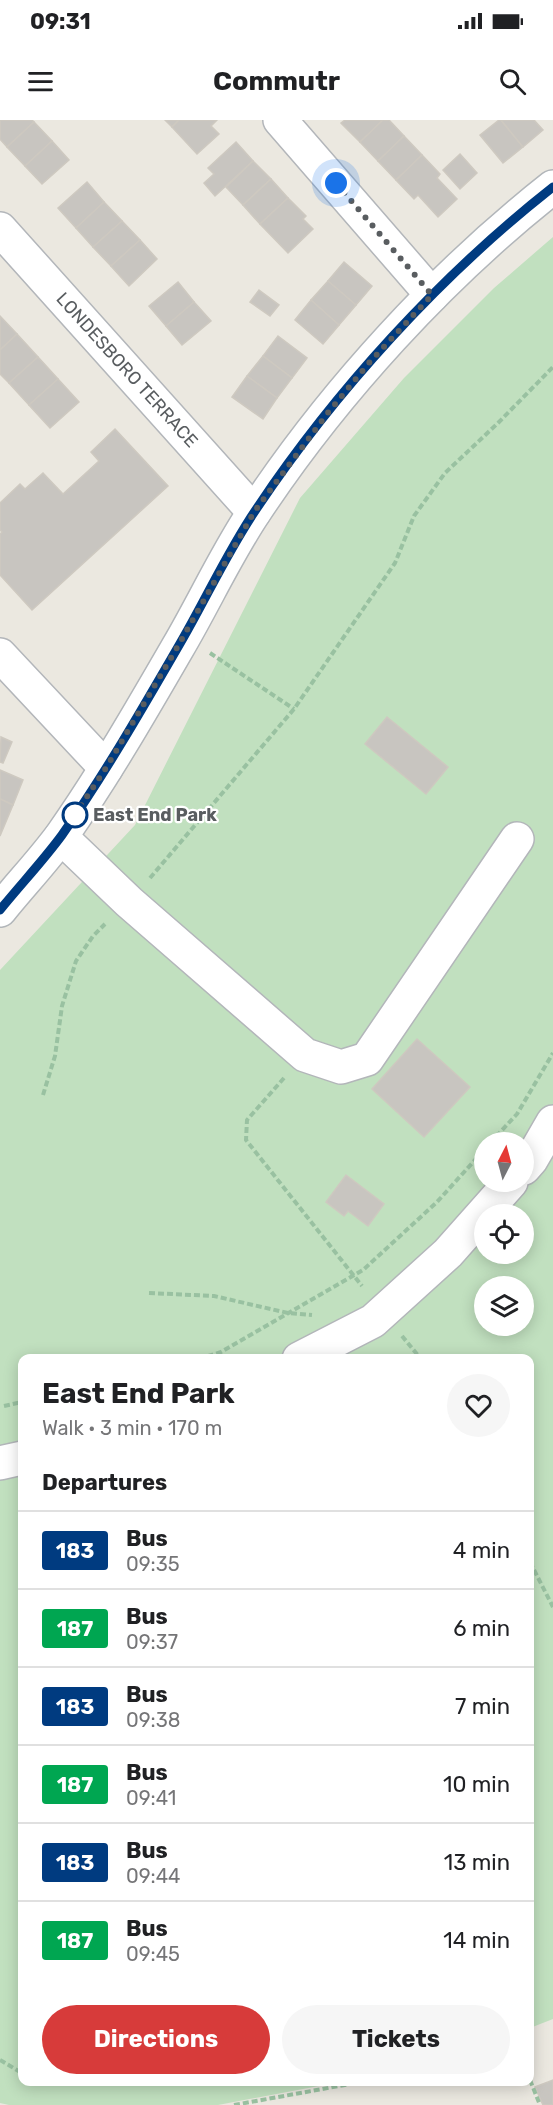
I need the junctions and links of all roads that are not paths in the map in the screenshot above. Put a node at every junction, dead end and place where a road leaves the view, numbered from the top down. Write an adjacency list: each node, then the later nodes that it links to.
1 (279, 120): 4 (street)
2 (553, 187): 4 (street)
3 (0, 228): 5 (street, LONDESBORO TERRACE)
4 (432, 295): 5 (street)
5 (254, 512): 7 (street)
6 (0, 655): 7 (street)
7 (106, 768): 8 (street)
8 (61, 837): 9 (street); 10 (street)
9 (517, 839)
10 (0, 910)
11 (553, 1122): 12 (street)
12 (534, 1155)
13 (502, 1192): 14 (street)
14 (309, 1354)
15 (18, 1459): 16 (street)
16 (0, 1463)

